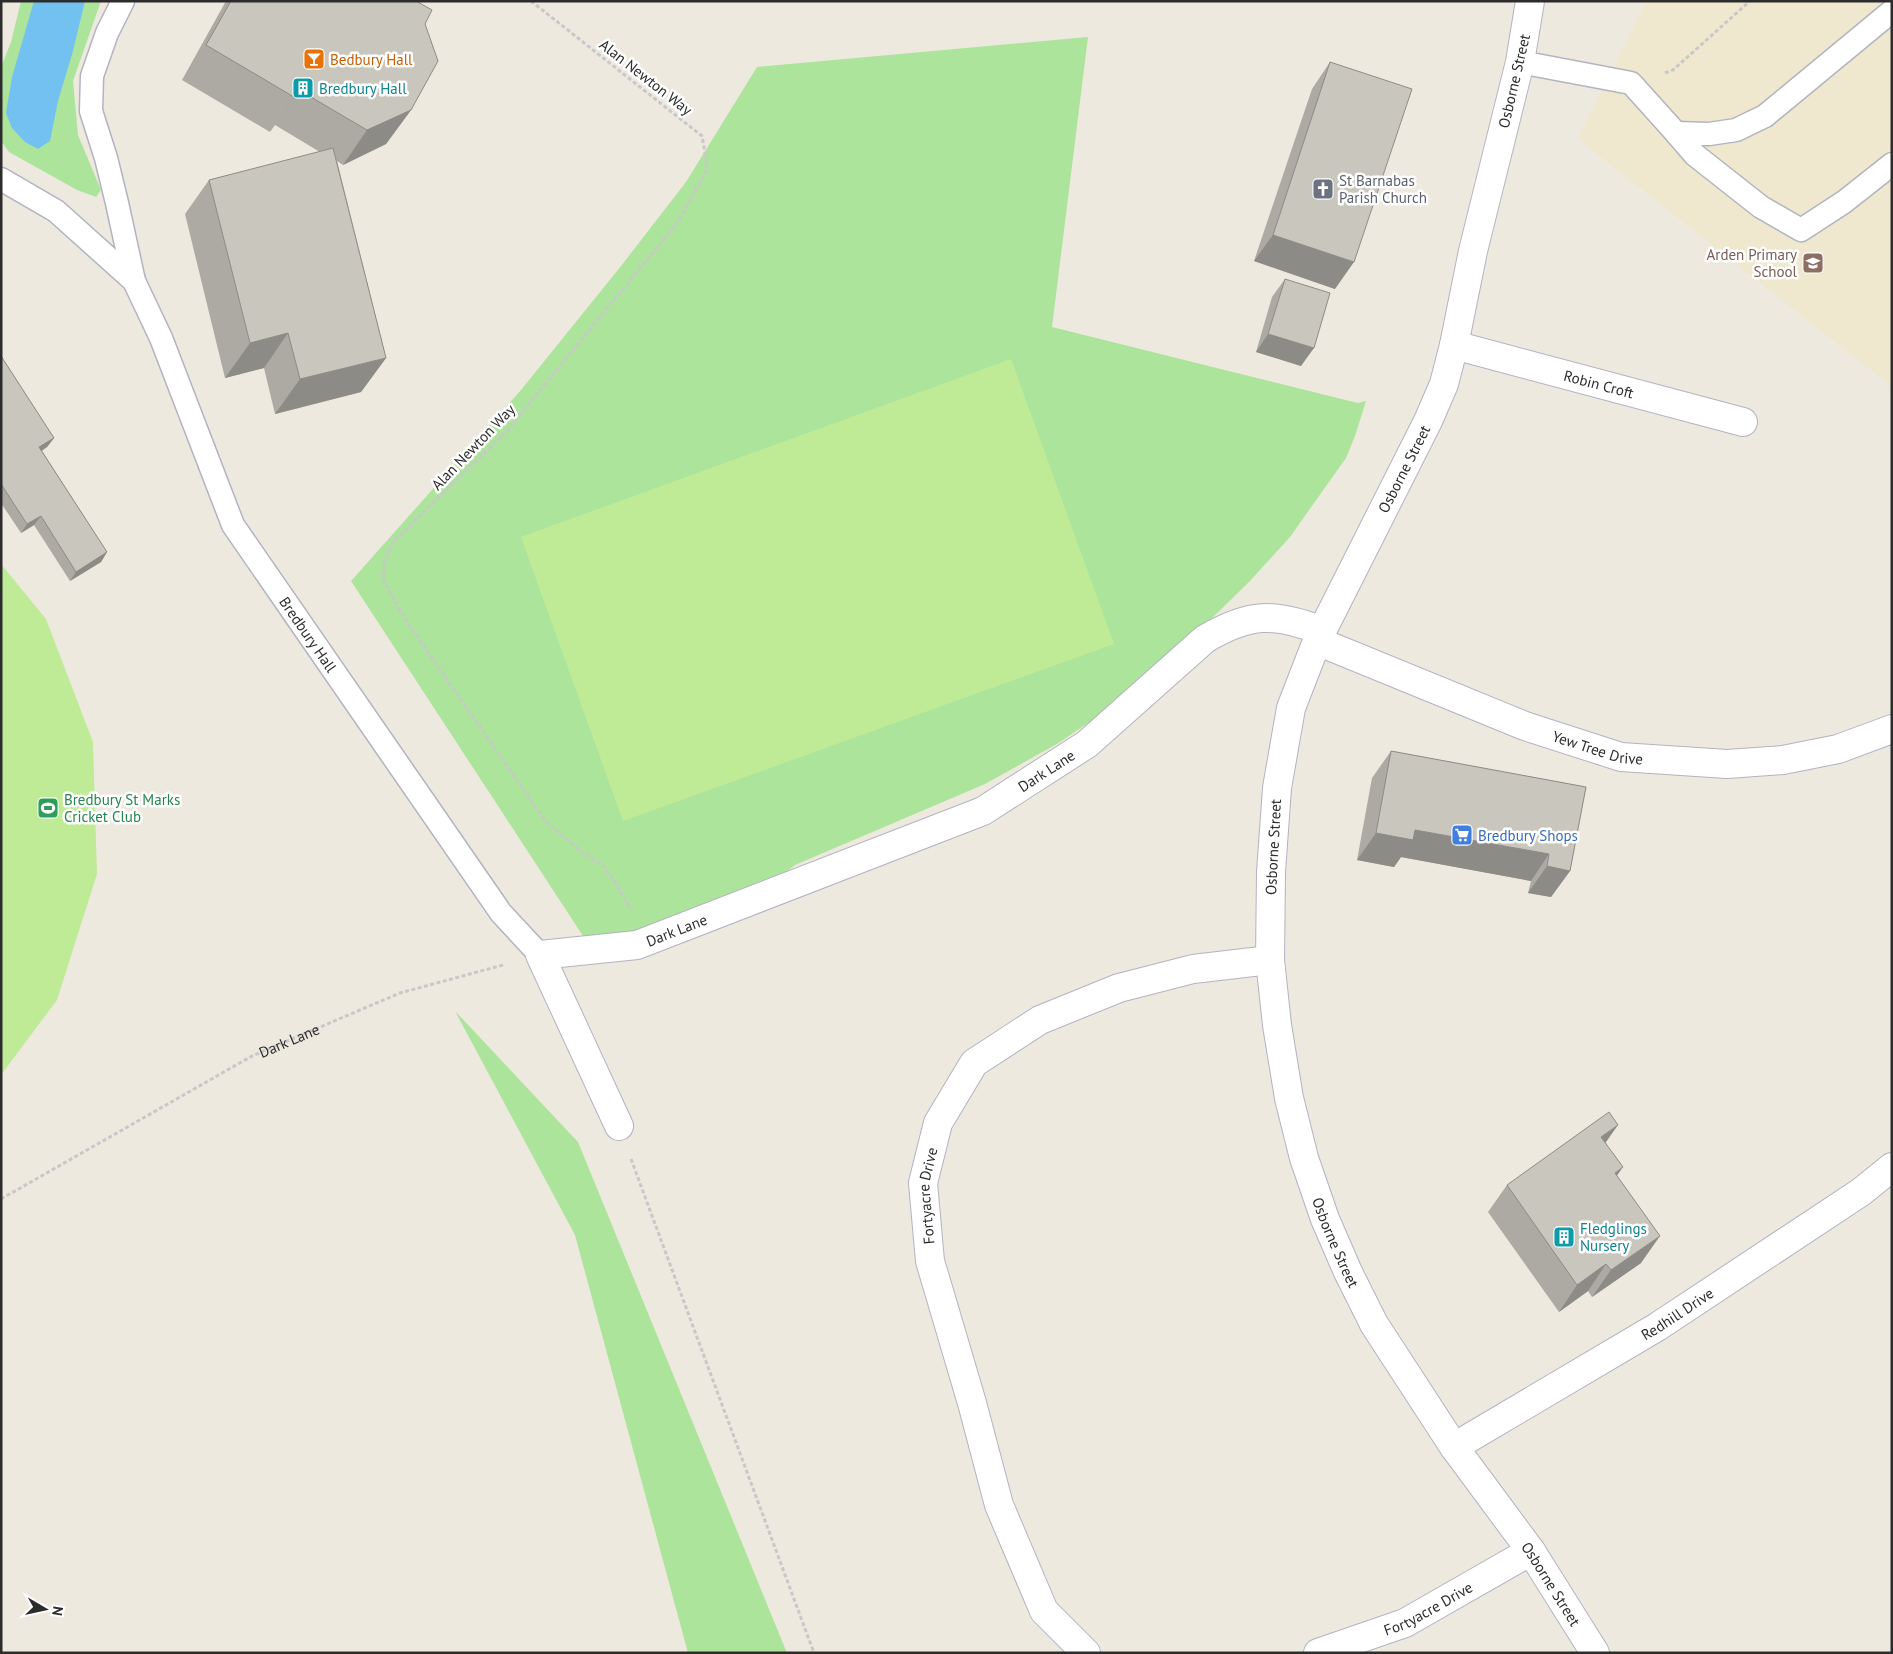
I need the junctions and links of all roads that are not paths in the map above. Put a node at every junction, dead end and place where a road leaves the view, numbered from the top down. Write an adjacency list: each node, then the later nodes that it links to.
1 (123, 1): 8 (lane, Bredbury Hall)
2 (1530, 1): 4 (street, Osborne Street)
3 (1892, 11): 5 (lane)
4 (1520, 62): 5 (lane); 9 (street, Osborne Street)
5 (1676, 133): 6 (lane)
6 (1892, 164)
7 (1, 179): 8 (lane, Bredbury Hall)
8 (134, 281): 13 (lane, Bredbury Hall)
9 (1454, 345): 10 (street, Robin Croft); 11 (street, Osborne Street)
10 (1743, 422)
11 (1319, 636): 12 (street, Yew Tree Drive); 13 (street, Dark Lane); 14 (street, Osborne Street)
12 (1892, 729)
13 (540, 955): 15 (street)
14 (1270, 960): 17 (street, Osborne Street); 19 (street, Fortyacre Drive)
15 (619, 1126)
16 (1892, 1167): 17 (street, Redhill Drive)
17 (1454, 1447): 18 (street, Osborne Street)
18 (1531, 1550): 20 (street, Fortyacre Drive); 21 (street, Osborne Street)
19 (1086, 1653)
20 (1318, 1653)
21 (1595, 1653)

